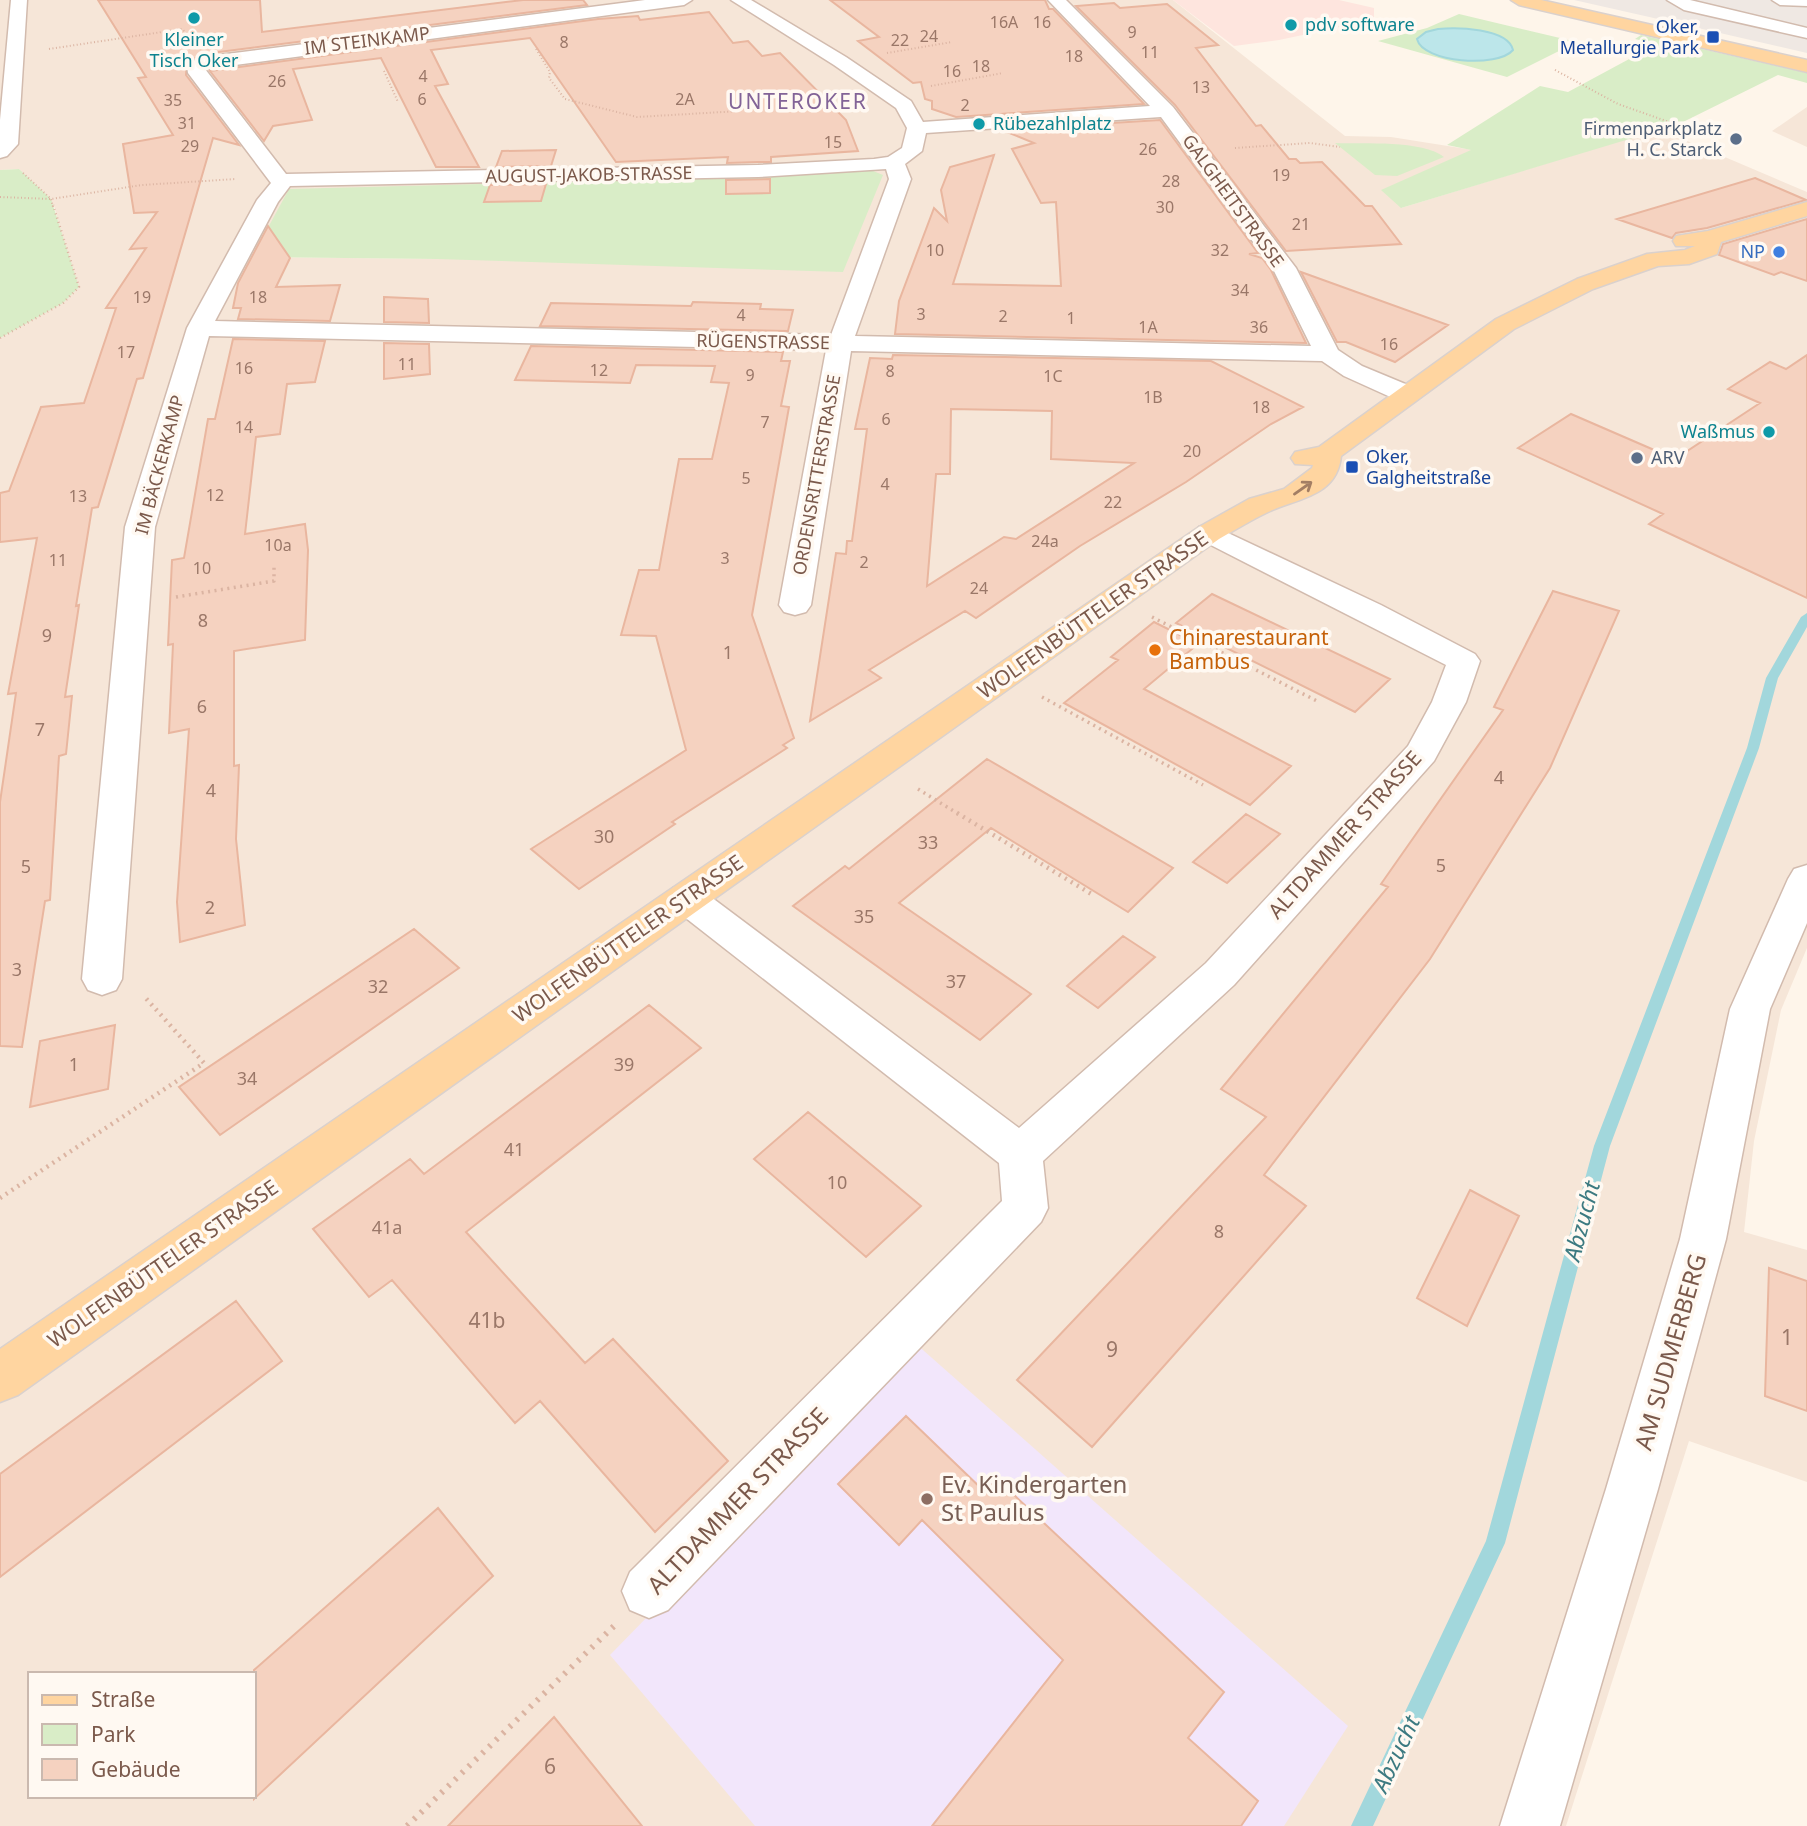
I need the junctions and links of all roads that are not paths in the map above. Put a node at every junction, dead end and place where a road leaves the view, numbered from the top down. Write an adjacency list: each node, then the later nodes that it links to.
1 (19, 0): 13 (street)
2 (684, 0): 15 (street, IM STEINKAMP)
3 (739, 0): 12 (street)
4 (1056, 0): 11 (street, GALGHEITSTRASSE)
5 (1675, 0): 9 (street)
6 (1780, 0): 8 (street)
7 (1527, 1): 10 (main road)
8 (1807, 1)
9 (1807, 33)
10 (1807, 66)
11 (1166, 111): 12 (street); 19 (street, GALGHEITSTRASSE)
12 (917, 128): 14 (street)
13 (0, 152)
14 (894, 162): 15 (street, AUGUST-JAKOB-STRASSE); 18 (street, ORDENSRITTERSTRASSE)
15 (279, 179): 17 (street, IM BÄCKERKAMP)
16 (1807, 209): 20 (main road, WOLFENBÜTTELER STRASSE)
17 (200, 328): 18 (street, RÜGENSTRASSE); 25 (street, IM BÄCKERKAMP)
18 (840, 344): 19 (street, RÜGENSTRASSE); 22 (street, ORDENSRITTERSTRASSE)
19 (1328, 355): 20 (street)
20 (1406, 394): 21 (main road, WOLFENBÜTTELER STRASSE)
21 (1209, 533): 24 (main road, WOLFENBÜTTELER STRASSE); 26 (street, ALTDAMMER STRASSE)
22 (795, 605)
23 (1807, 879): 29 (street, AM SUDMERBERG)
24 (686, 898): 26 (street); 27 (main road, WOLFENBÜTTELER STRASSE)
25 (102, 979)
26 (1020, 1154): 28 (street, ALTDAMMER STRASSE)
27 (0, 1378)
28 (649, 1591)
29 (1530, 1826)

